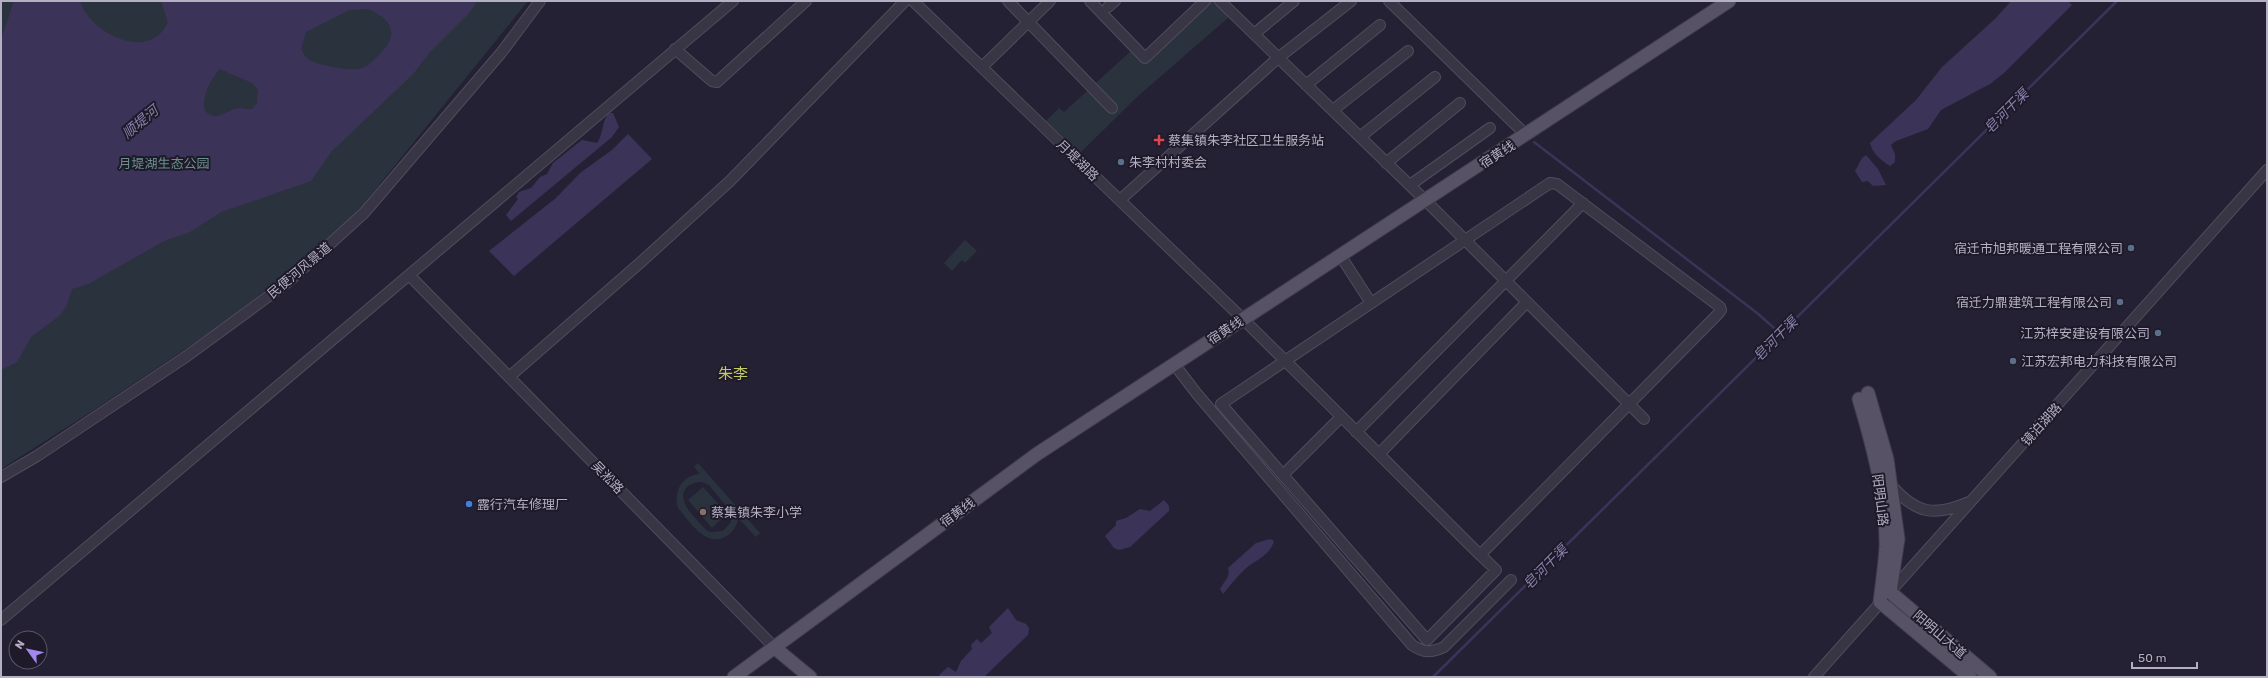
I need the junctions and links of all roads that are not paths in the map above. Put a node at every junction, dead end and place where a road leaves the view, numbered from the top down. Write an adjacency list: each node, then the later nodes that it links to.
1 (540, 1): 51 (street, 民便河风景道)
2 (733, 1): 18 (street)
3 (806, 1): 18 (street)
4 (905, 1): 45 (street)
5 (913, 1): 21 (street, 月堤湖路)
6 (1008, 1): 15 (street)
7 (1050, 1): 15 (street)
8 (1090, 1): 9 (street)
9 (1205, 1)
10 (1220, 1): 17 (street)
11 (1294, 1): 17 (street)
12 (1351, 1): 20 (street)
13 (1389, 1): 28 (street)
14 (1728, 1): 28 (main road, 宿黄线)
15 (1029, 22): 21 (street); 25 (street)
16 (1380, 26): 23 (street)
17 (1254, 34): 20 (street)
18 (675, 49): 38 (street)
19 (1408, 51): 26 (street)
20 (1278, 58): 23 (street); 33 (street)
21 (982, 67): 33 (street, 月堤湖路)
22 (1435, 77): 29 (street)
23 (1306, 84): 26 (street)
24 (1460, 103): 30 (street)
25 (1112, 108)
26 (1332, 110): 29 (street)
27 (1490, 128): 32 (street)
28 (1526, 135): 34 (main road, 宿黄线)
29 (1360, 137): 30 (street)
30 (1386, 162): 32 (street)
31 (2267, 170): 55 (street, 镜泊湖路)
32 (1410, 186): 34 (street)
33 (1120, 200): 42 (street, 月堤湖路)
34 (1425, 200): 36 (street); 37 (main road, 宿黄线)
35 (1582, 203): 36 (street); 39 (street); 46 (street)
36 (1465, 240): 39 (street); 41 (street)
37 (1340, 255): 41 (street); 42 (main road, 宿黄线)
38 (409, 275): 45 (street, 吴淞路); 60 (street)
39 (1506, 281): 40 (street); 49 (street)
40 (1527, 302): 46 (street); 50 (street)
41 (1371, 303): 43 (street)
42 (1243, 318): 43 (street, 月堤湖路); 44 (main road, 宿黄线)
43 (1285, 361): 47 (street, 月堤湖路); 52 (street)
44 (1174, 364): 54 (street); 61 (main road, 宿黄线)
45 (509, 376): 61 (street, 吴淞路)
46 (1630, 405): 48 (street); 56 (street)
47 (1342, 417): 49 (street, 月堤湖路); 52 (street)
48 (1644, 419)
49 (1356, 432): 50 (street, 月堤湖路)
50 (1379, 454): 56 (street, 月堤湖路)
51 (1, 477)
52 (1286, 478): 54 (street); 56 (street, 月堤湖路)
53 (1891, 485): 55 (street); 58 (main road, 阳明山路); 59 (main road, 阳明山路)
54 (1279, 490): 57 (street)
55 (1973, 501): 58 (street, 镜泊湖路)
56 (1480, 555)
57 (1510, 580)
58 (1890, 592): 59 (street, 镜泊湖路); 66 (main road, 阳明山大道)
59 (1880, 602): 64 (street, 镜泊湖路); 65 (main road, 阳明山大道)
60 (1, 620)
61 (775, 648): 62 (main road, 宿黄线); 63 (main road, 吴淞路)
62 (734, 677)
63 (810, 677)
64 (1814, 677)
65 (1970, 677)
66 (1990, 677)

